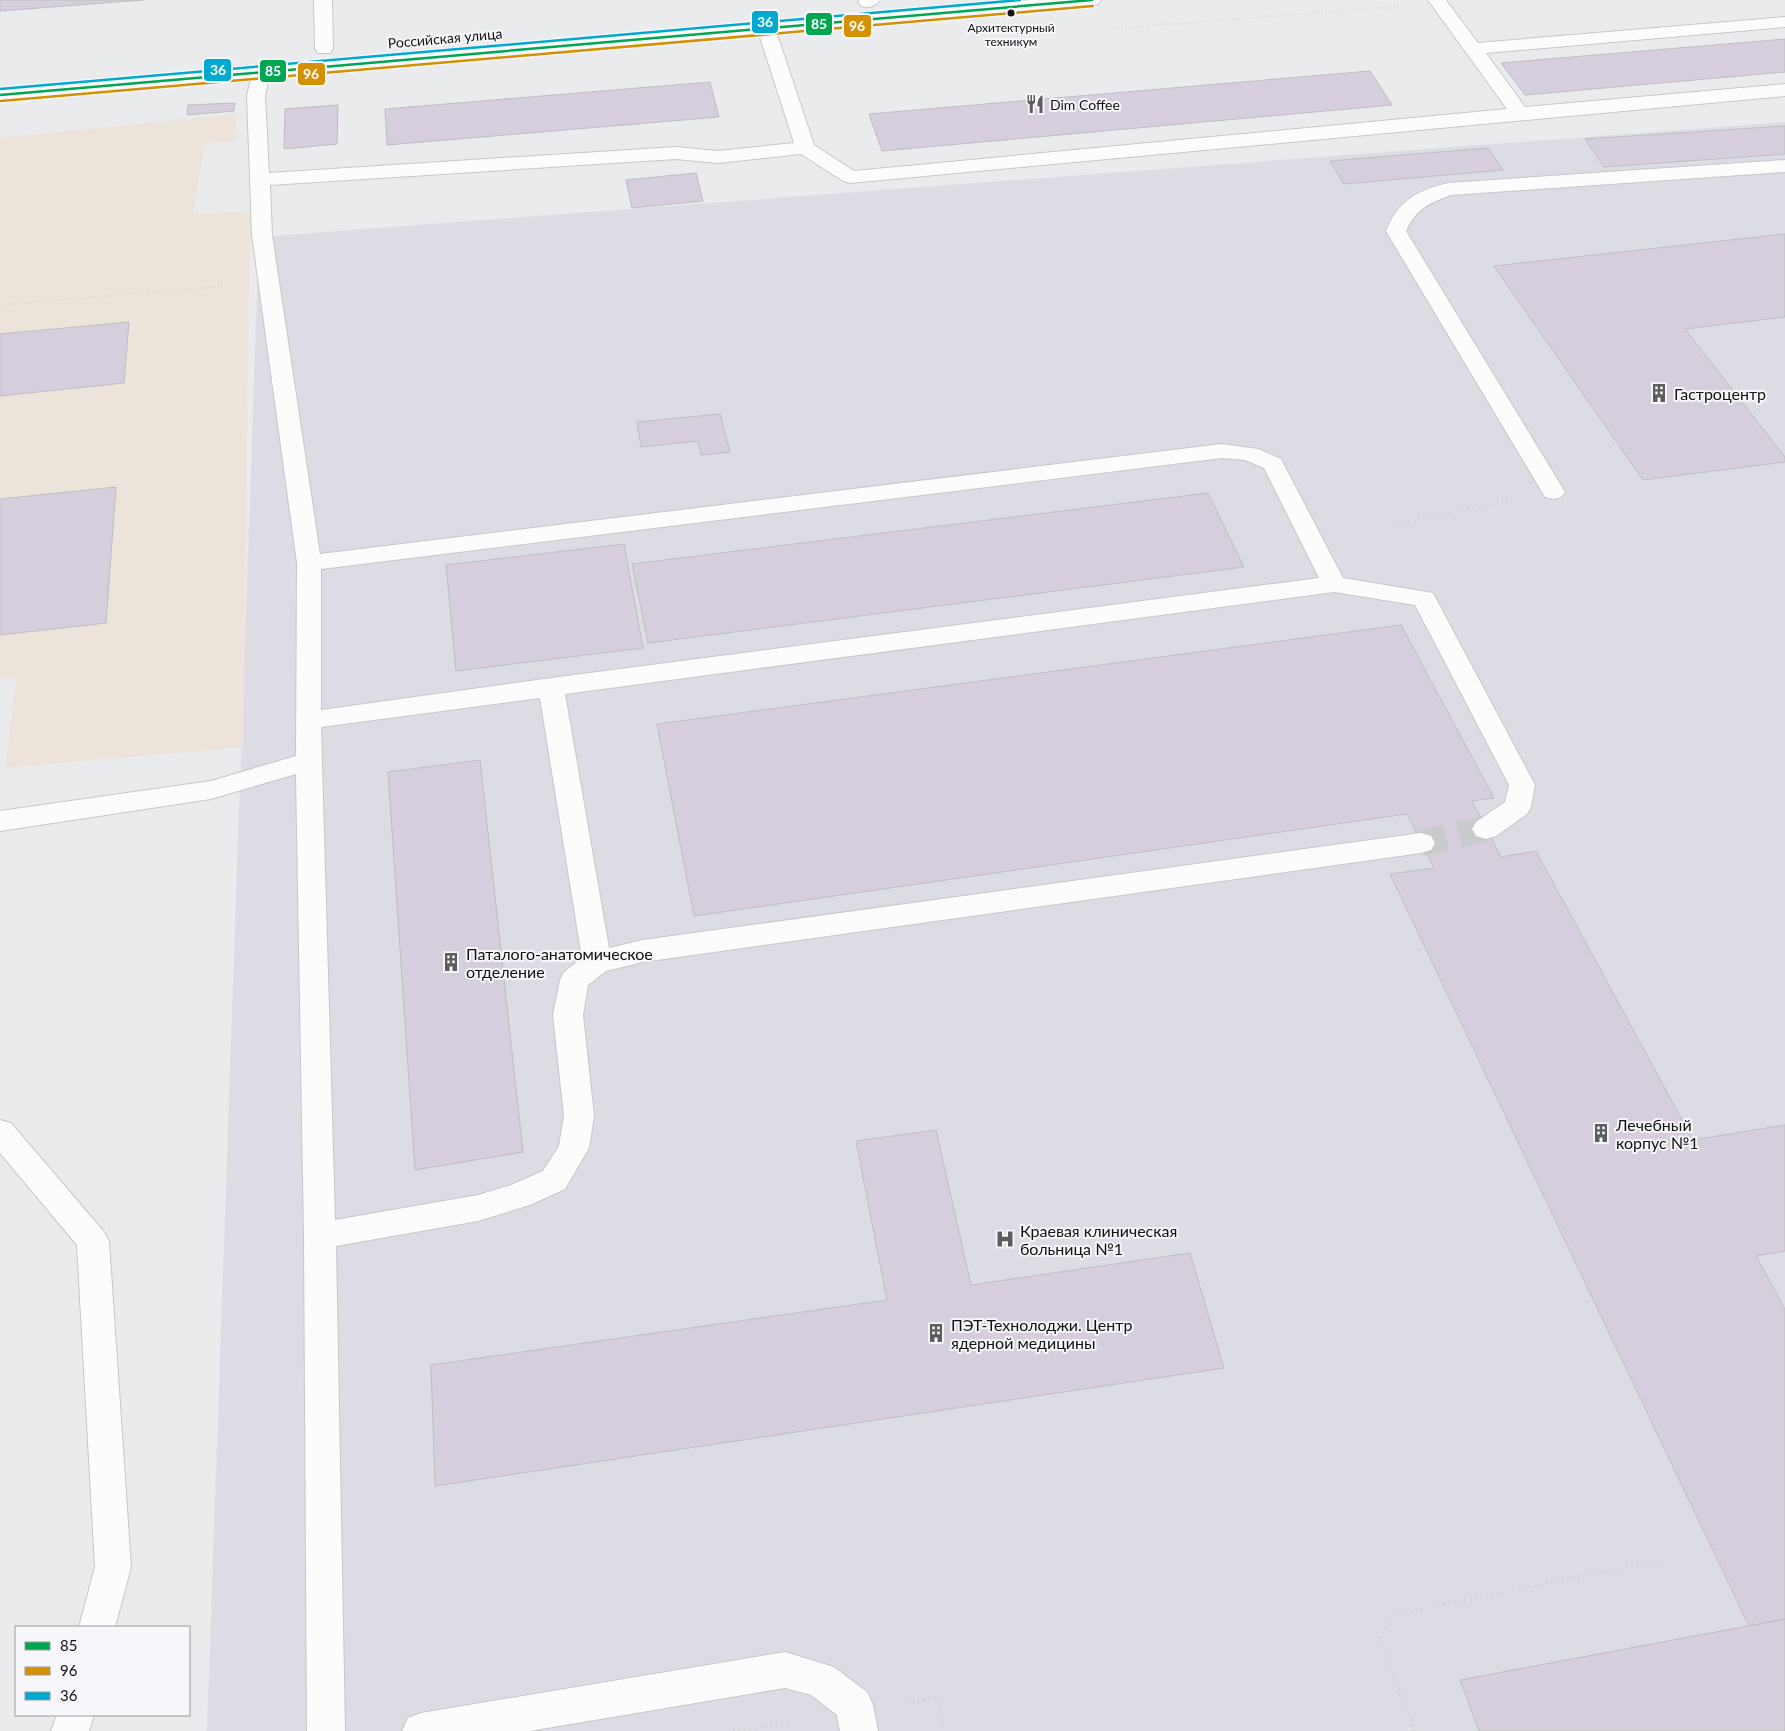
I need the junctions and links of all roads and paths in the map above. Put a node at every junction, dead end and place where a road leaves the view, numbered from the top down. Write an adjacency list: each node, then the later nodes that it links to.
1 (323, 0): 8 (main road)
2 (890, 0): 5 (main road, Российская улица)
3 (1092, 0): 7 (main road, Российская улица)
4 (1437, 0): 9 (main road)
5 (869, 1): 8 (main road, Российская улица)
6 (1785, 22): 9 (main road)
7 (766, 28): 10 (main road, Российская улица); 15 (main road)
8 (324, 49): 11 (main road, Российская улица)
9 (1473, 49): 14 (main road)
10 (261, 73): 13 (main road, Российская улица); 17 (main road)
11 (0, 75)
12 (1785, 90): 14 (main road)
13 (0, 95)
14 (1520, 113): 15 (main road)
15 (805, 148): 17 (main road)
16 (1785, 166): 20 (main road)
17 (259, 180): 22 (main road)
18 (226, 286): 19 (path)
19 (0, 305)
20 (1553, 492): 21 (path)
21 (1399, 523)
22 (309, 563): 23 (main road); 25 (main road)
23 (1334, 584): 24 (main road); 28 (main road)
24 (551, 686): 25 (main road); 30 (main road)
25 (308, 720): 26 (main road)
26 (310, 761): 27 (main road); 32 (main road)
27 (0, 821)
28 (1486, 830)
29 (1421, 842): 30 (main road)
30 (597, 962): 32 (main road)
31 (0, 1132): 34 (main road)
32 (320, 1236): 37 (main road)
33 (1662, 1560): 40 (path)
34 (97, 1626)
35 (75, 1716): 36 (main road)
36 (70, 1731)
37 (326, 1731)
38 (421, 1731): 39 (main road)
39 (859, 1731)
40 (1414, 1731)

